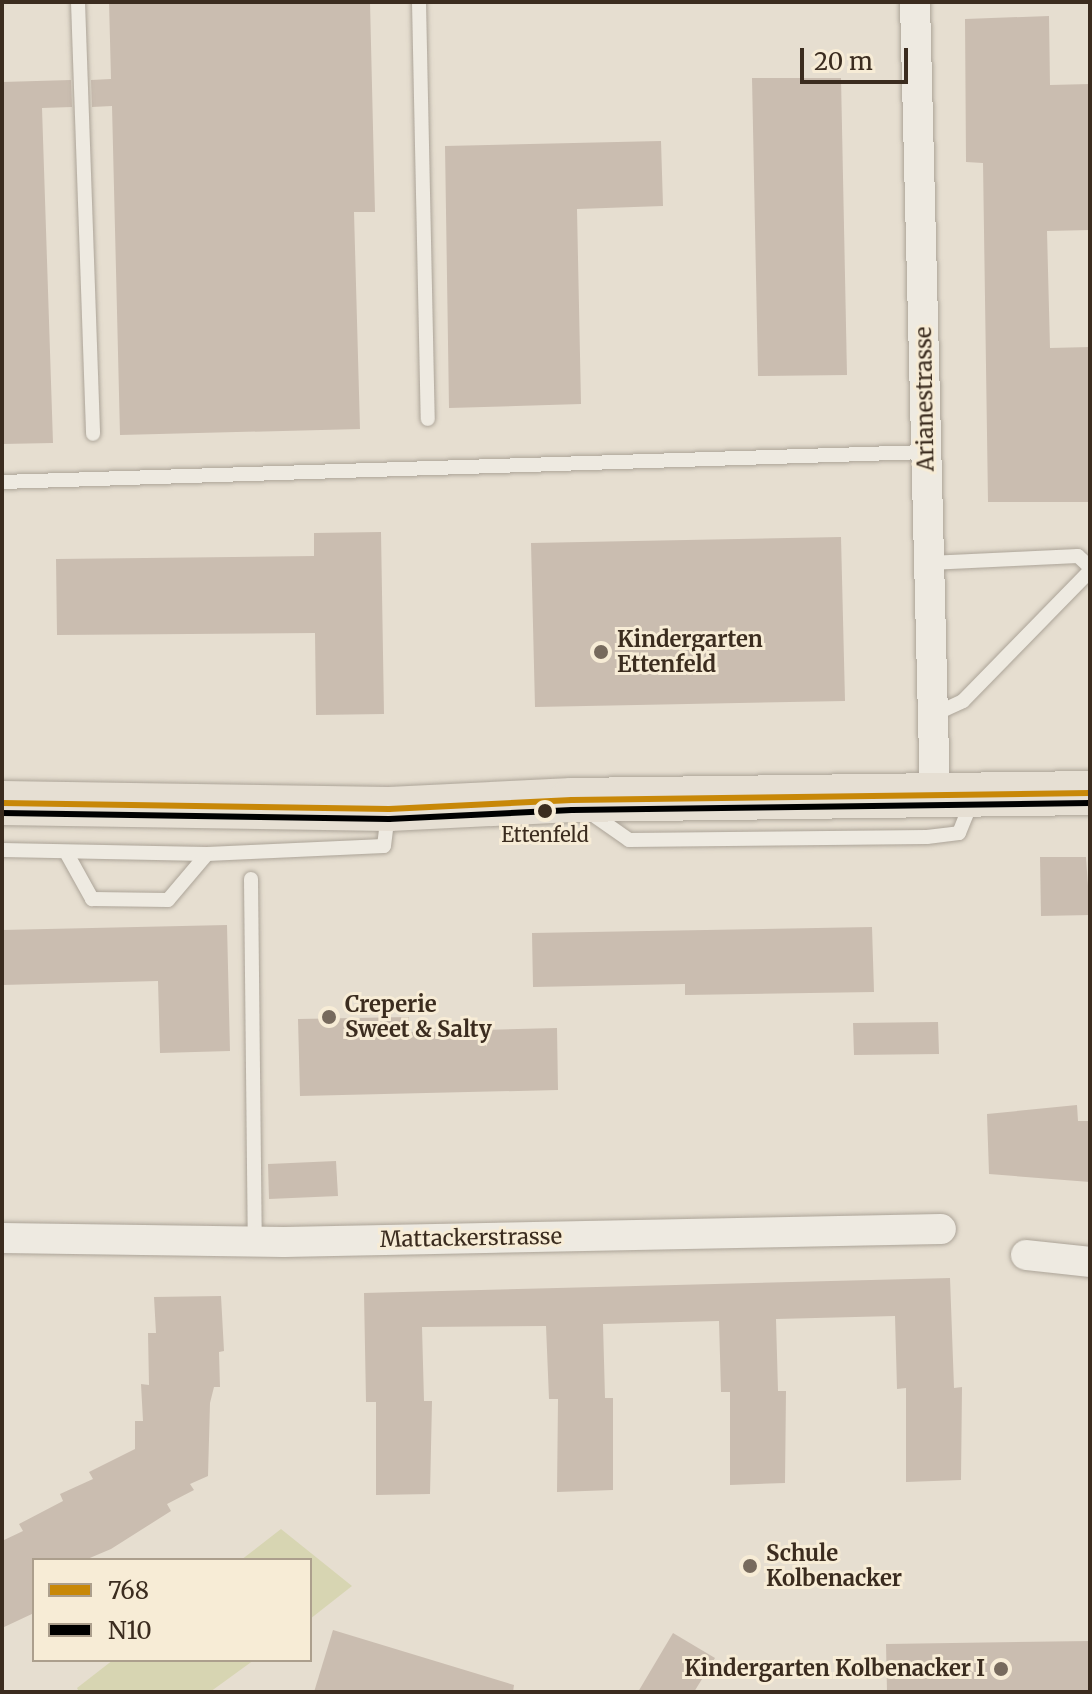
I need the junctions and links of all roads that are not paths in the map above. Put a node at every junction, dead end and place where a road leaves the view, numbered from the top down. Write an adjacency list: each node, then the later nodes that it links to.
1 (78, 2): 5 (lane)
2 (419, 2): 4 (lane)
3 (915, 2): 6 (street, Arianestrasse)
4 (428, 419)
5 (93, 434)
6 (926, 452): 7 (lane); 8 (street, Arianestrasse)
7 (2, 482)
8 (929, 563): 9 (lane); 10 (street, Arianestrasse)
9 (1090, 569): 10 (lane)
10 (933, 715): 12 (street, Arianestrasse)
11 (1090, 793): 12 (main road)
12 (954, 796): 14 (main road)
13 (2, 803): 14 (main road)
14 (389, 809): 17 (lane)
15 (2, 850): 16 (lane)
16 (66, 852): 17 (lane); 17 (lane)
17 (207, 854)
18 (251, 879): 21 (lane)
19 (941, 1229): 21 (street, Mattackerstrasse)
20 (2, 1238): 21 (street, Mattackerstrasse)
21 (255, 1240)
22 (1026, 1255): 23 (street)
23 (1090, 1262)

